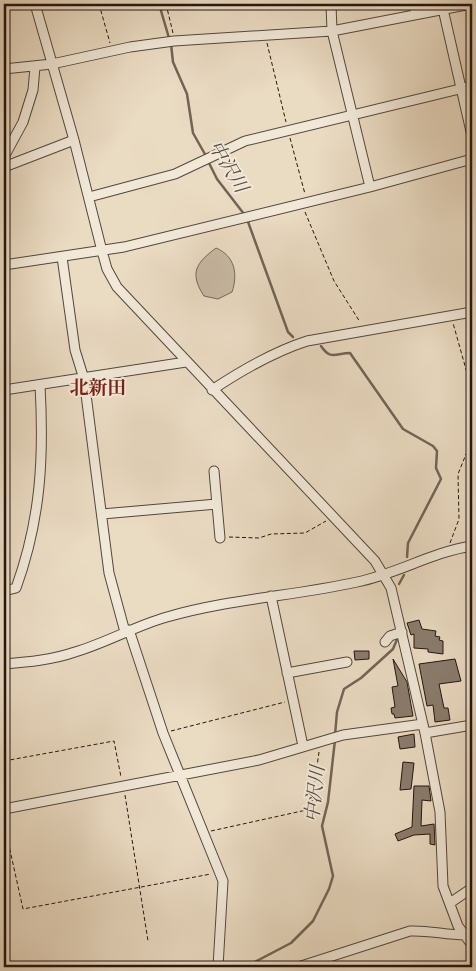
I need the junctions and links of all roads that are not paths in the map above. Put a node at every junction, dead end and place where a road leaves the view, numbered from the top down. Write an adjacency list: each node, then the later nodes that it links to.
1 (35, 4): 8 (street)
2 (331, 4): 7 (street)
3 (414, 4): 6 (street)
4 (471, 4): 5 (street)
5 (443, 9): 6 (street); 12 (street)
6 (416, 14): 7 (street)
7 (332, 31): 8 (street); 13 (street)
8 (52, 64): 9 (street); 15 (street)
9 (35, 67): 10 (street); 16 (street)
10 (4, 69)
11 (472, 86): 12 (street)
12 (461, 89): 13 (street); 14 (street)
13 (352, 114): 19 (street); 20 (street)
14 (472, 136)
15 (74, 140): 18 (street); 20 (street)
16 (4, 157)
17 (472, 159): 19 (street)
18 (4, 167)
19 (370, 187): 21 (street)
20 (88, 197): 21 (street)
21 (102, 251): 22 (street); 25 (street)
22 (62, 257): 23 (street); 26 (street)
23 (4, 265)
24 (472, 312): 29 (street)
25 (186, 362): 26 (street); 29 (street)
26 (84, 379): 27 (street); 32 (street)
27 (40, 385): 28 (street); 36 (street)
28 (4, 390)
29 (212, 390): 35 (street)
30 (214, 471): 31 (street)
31 (216, 504): 32 (street); 33 (street)
32 (102, 514): 38 (street)
33 (220, 538)
34 (472, 546): 35 (street)
35 (383, 575): 37 (street); 39 (street)
36 (4, 591)
37 (271, 596): 38 (street); 43 (street)
38 (127, 631): 42 (street); 47 (street)
39 (402, 632): 40 (street); 45 (street)
40 (385, 642)
41 (348, 662): 43 (street)
42 (4, 664)
43 (288, 673): 46 (street)
44 (472, 725): 45 (street)
45 (424, 728): 46 (street); 50 (street)
46 (303, 746): 47 (street)
47 (180, 776): 48 (street); 53 (street)
48 (4, 809)
49 (472, 888): 50 (street)
50 (450, 903): 51 (street)
51 (465, 935): 52 (street); 54 (street)
52 (472, 945)
53 (218, 967)
54 (298, 967)

